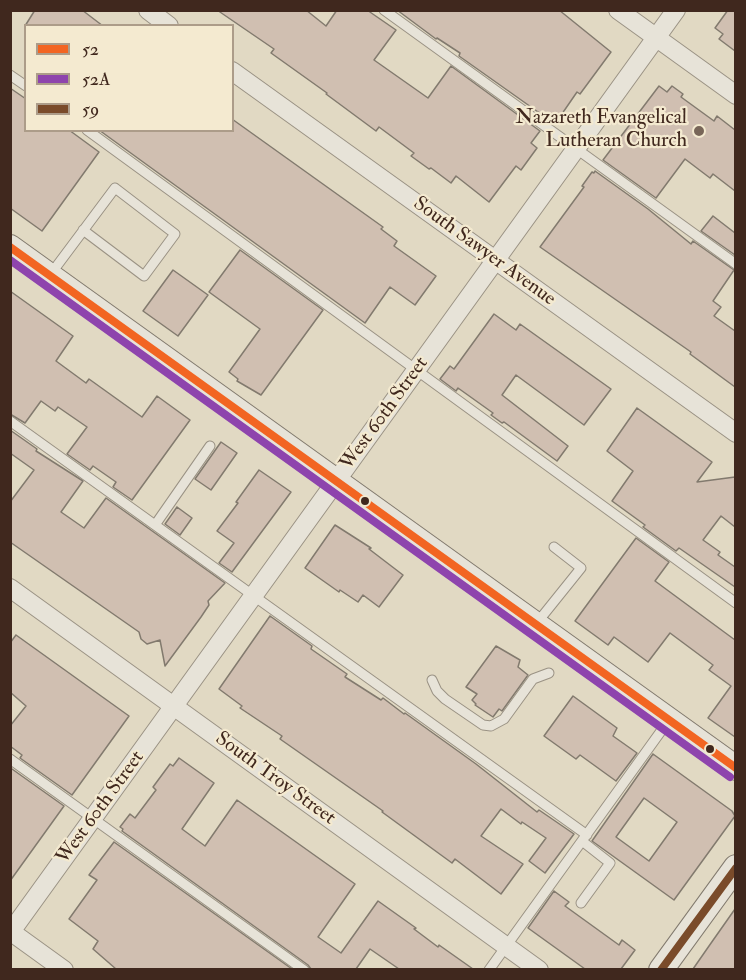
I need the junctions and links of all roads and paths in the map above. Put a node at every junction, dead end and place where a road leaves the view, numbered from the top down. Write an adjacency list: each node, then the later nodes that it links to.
1 (148, 10): 5 (street)
2 (384, 10): 12 (lane)
3 (618, 10): 6 (street)
4 (676, 10): 6 (street, West 60th Street)
5 (166, 24)
6 (656, 38): 10 (street); 12 (street, West 60th Street)
7 (234, 72): 15 (street, South Sawyer Avenue)
8 (10, 75): 9 (lane)
9 (24, 85)
10 (735, 95)
11 (90, 132): 18 (lane)
12 (576, 149): 15 (street, West 60th Street); 16 (lane)
13 (83, 231): 13 (lane); 17 (lane)
14 (10, 247): 17 (main road)
15 (496, 260): 18 (street, West 60th Street); 20 (street, South Sawyer Avenue)
16 (735, 264)
17 (50, 275): 22 (main road)
18 (416, 370): 22 (street, West 60th Street); 27 (lane)
19 (10, 421): 23 (lane)
20 (735, 433)
21 (210, 446): 23 (lane)
22 (337, 481): 26 (street, West 60th Street); 28 (main road)
23 (155, 525): 26 (lane)
24 (554, 547): 28 (lane)
25 (10, 588): 31 (street, South Troy Street)
26 (254, 596): 31 (street, West 60th Street); 36 (lane)
27 (735, 603)
28 (536, 624): 32 (main road)
29 (549, 673): 30 (lane)
30 (432, 680)
31 (174, 706): 35 (street, West 60th Street); 40 (street, South Troy Street)
32 (669, 720): 34 (main road); 36 (lane)
33 (10, 759): 35 (lane)
34 (735, 768)
35 (93, 818): 39 (street, West 60th Street); 42 (lane)
36 (584, 838): 38 (lane); 40 (lane)
37 (735, 867): 45 (main road)
38 (581, 903)
39 (11, 932): 41 (street)
40 (506, 946): 43 (lane); 44 (street, South Troy Street)
41 (64, 969)
42 (304, 969)
43 (489, 969)
44 (539, 969)
45 (661, 969)

